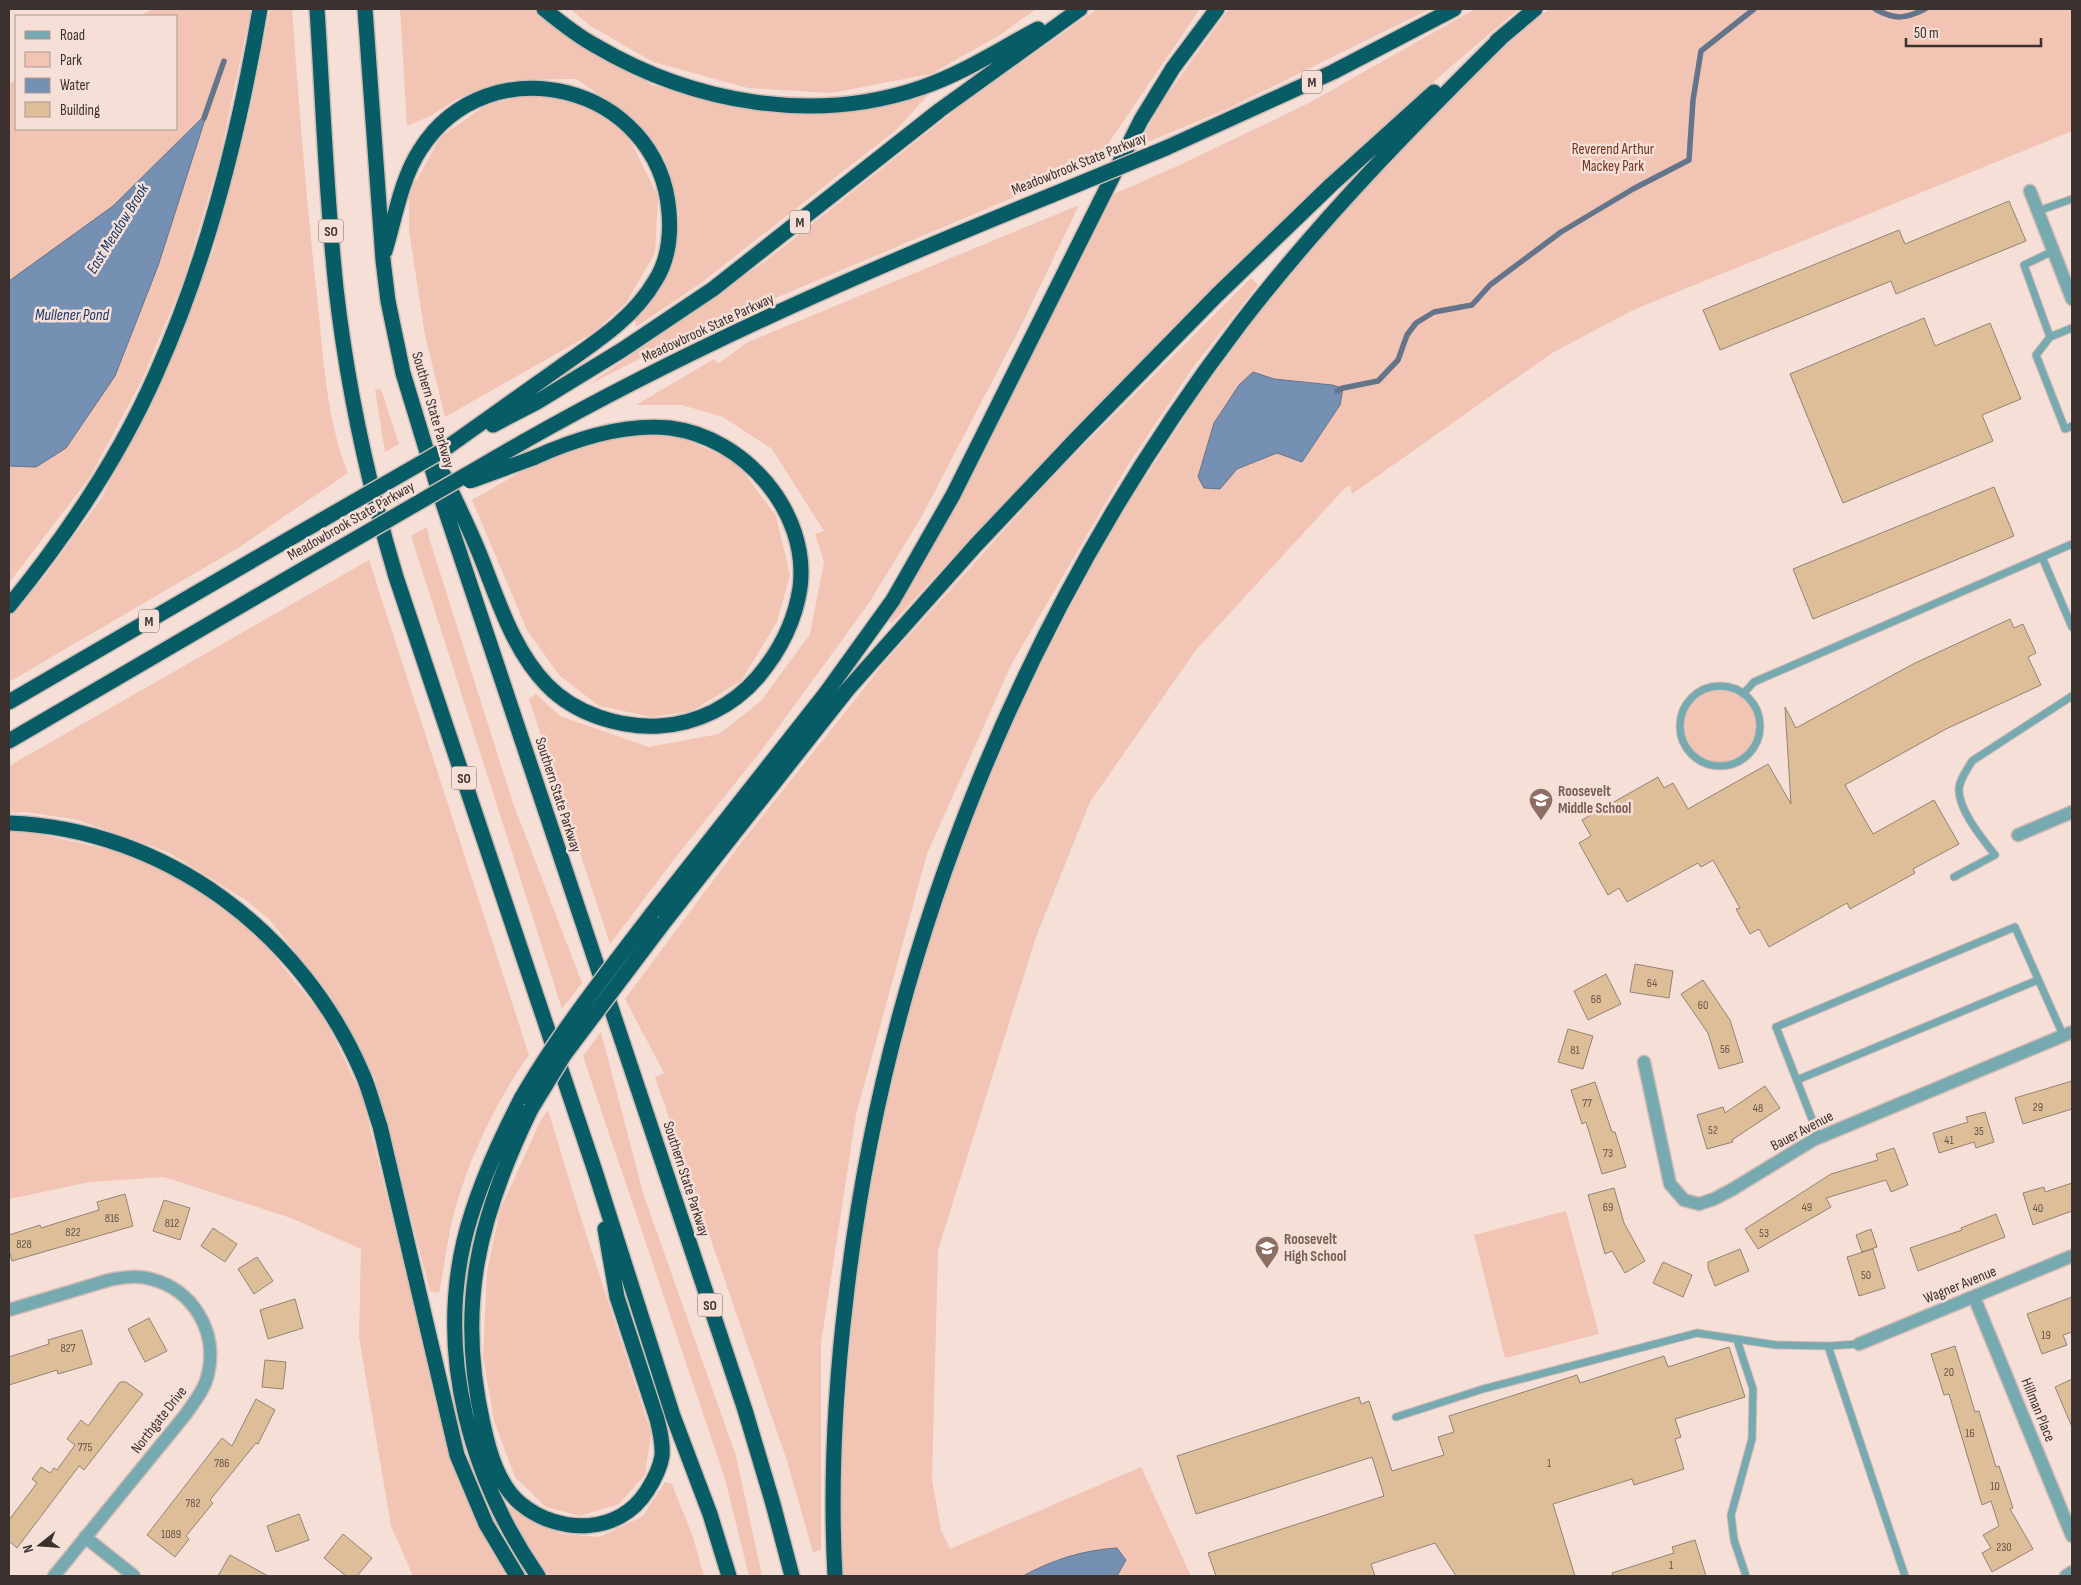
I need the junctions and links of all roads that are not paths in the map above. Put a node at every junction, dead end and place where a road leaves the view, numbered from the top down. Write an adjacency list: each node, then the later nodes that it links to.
1 (260, 9): 25 (highway)
2 (317, 9): 42 (highway, SO)
3 (365, 9): 15 (highway, Southern State Parkway / SO)
4 (544, 9): 5 (highway)
5 (1074, 9)
6 (1080, 9): 21 (highway, Meadowbrook State Parkway / M)
7 (1217, 9): 35 (highway)
8 (1454, 9): 22 (highway, Meadowbrook State Parkway / M, bridge)
9 (1535, 9): 10 (highway)
10 (1504, 35): 35 (highway); 59 (highway)
11 (2030, 191): 13 (street)
12 (2072, 198): 13 (lane)
13 (2038, 211): 14 (street)
14 (2053, 251): 16 (street); 18 (lane)
15 (383, 260): 19 (highway, Southern State Parkway / SO); 21 (highway)
16 (2072, 299)
17 (2072, 328): 18 (lane)
18 (2050, 337): 20 (lane)
19 (414, 411): 22 (highway, bridge); 58 (highway, Southern State Parkway / SO)
20 (2072, 426)
21 (442, 451): 29 (highway, Meadowbrook State Parkway / M, bridge)
22 (431, 495): 30 (highway, Meadowbrook State Parkway / M, bridge)
23 (2072, 544): 24 (lane)
24 (2042, 557): 26 (lane); 27 (lane)
25 (9, 606)
26 (2072, 627)
27 (1744, 694): 27 (lane)
28 (2072, 696): 34 (lane)
29 (9, 702)
30 (9, 741)
31 (2072, 812): 33 (street)
32 (9, 824): 55 (highway)
33 (2018, 835)
34 (1954, 877)
35 (658, 918): 40 (highway, bridge)
36 (2038, 980): 37 (lane); 39 (lane); 39 (lane)
37 (2067, 1034): 41 (street, Bauer Avenue)
38 (1644, 1062): 41 (street, Bauer Avenue)
39 (1797, 1080): 41 (lane)
40 (526, 1103): 42 (highway); 56 (highway)
41 (1819, 1137)
42 (595, 1170): 57 (highway, SO)
43 (2072, 1256): 44 (street, Wagner Avenue)
44 (1974, 1297): 47 (street, Wagner Avenue); 50 (street, Hillman Place)
45 (9, 1310): 51 (street, Northgate Drive)
46 (1737, 1340): 48 (lane); 49 (lane); 60 (lane)
47 (1859, 1344): 48 (lane)
48 (1828, 1346): 61 (lane)
49 (1396, 1417)
50 (2072, 1536)
51 (85, 1537): 53 (street, Northgate Drive); 54 (street)
52 (2072, 1572): 62 (street)
53 (54, 1576)
54 (134, 1576)
55 (516, 1576)
56 (538, 1576)
57 (729, 1576)
58 (792, 1576)
59 (834, 1576)
60 (1746, 1576)
61 (1905, 1576)
62 (2066, 1576)

